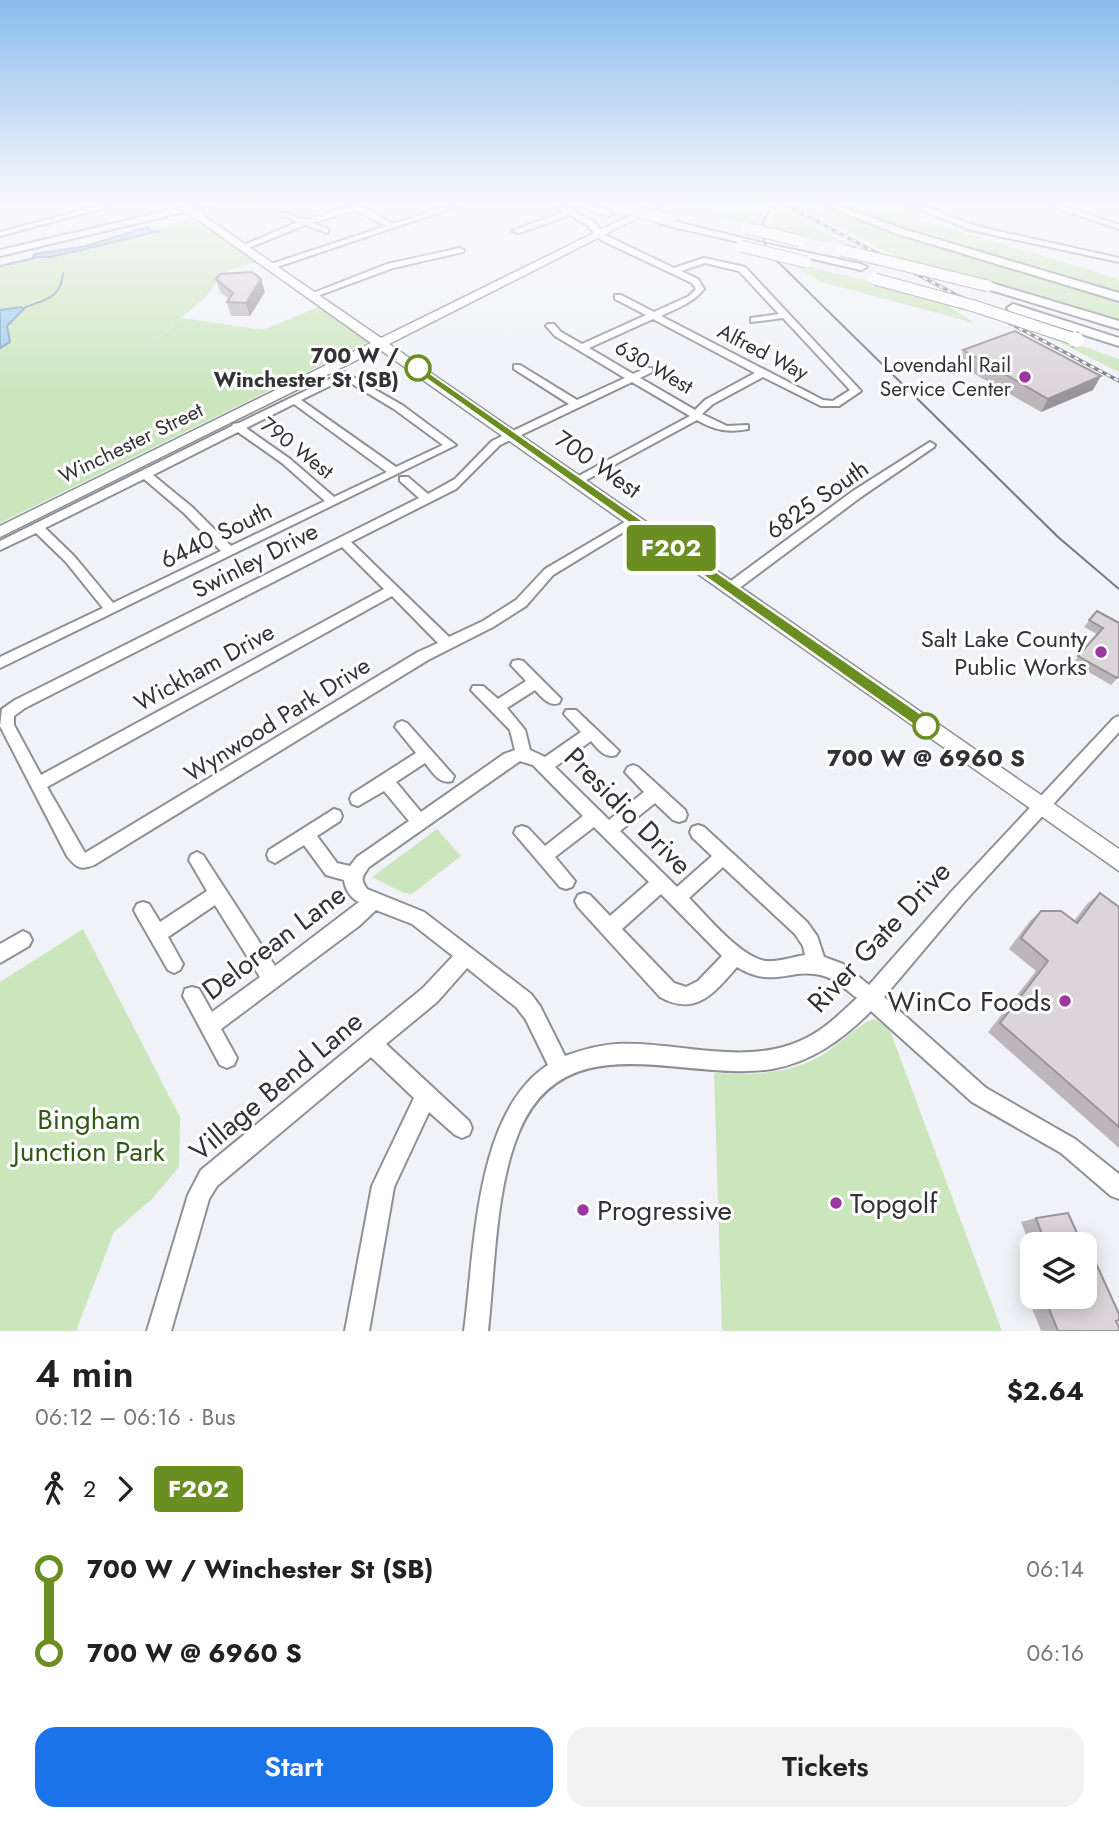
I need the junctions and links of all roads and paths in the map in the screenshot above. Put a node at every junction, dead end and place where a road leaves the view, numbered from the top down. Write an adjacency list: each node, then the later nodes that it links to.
1 (273, 268): 12 (main road, 700 West)
2 (384, 268): 12 (street)
3 (532, 268): 20 (main road, Winchester Street)
4 (668, 268): 11 (street)
5 (682, 268): 11 (street)
6 (739, 268): 15 (street)
7 (846, 268): 23 (highway, bridge)
8 (865, 268): 21 (highway)
9 (915, 268): 19 (highway, bridge)
10 (1023, 268): 14 (highway)
11 (674, 271): 16 (street)
12 (312, 295): 20 (main road, 700 West)
13 (618, 297): 16 (street, Alfred Way)
14 (1119, 297)
15 (786, 315): 17 (street); 26 (street, Alfred Way)
16 (652, 316): 22 (street); 26 (street, Alfred Way)
17 (754, 320)
18 (551, 326): 22 (street, 630 West)
19 (1119, 326)
20 (382, 342): 28 (main road, Winchester Street); 34 (main road, 700 West)
21 (1119, 342)
22 (582, 348): 27 (street, 630 West)
23 (1119, 355)
24 (517, 367): 30 (street)
25 (649, 370): 27 (street, Swinley Drive)
26 (762, 373): 31 (street)
27 (633, 377): 30 (street, Swinley Drive); 31 (street, 630 West)
28 (292, 395): 29 (main road, Winchester Street); 37 (street); 37 (street, 6440 South)
29 (271, 404): 32 (street); 43 (main road, Winchester Street)
30 (576, 404): 34 (street, Swinley Drive)
31 (696, 414): 33 (street, 630 West); 38 (street)
32 (237, 426): 36 (street); 40 (street, 790 West)
33 (744, 427)
34 (512, 435): 38 (main road, 700 West); 39 (street, Swinley Drive)
35 (930, 445): 47 (street, 6825 South)
36 (144, 473): 42 (street); 46 (street)
37 (399, 476): 39 (street); 40 (street, 6440 South)
38 (577, 481): 41 (main road, 700 West)
39 (427, 499): 44 (street, Swinley Drive)
40 (333, 502): 46 (street, 6440 South)
41 (634, 522): 47 (main road, 700 West); 50 (street, Wynwood Park Drive)
42 (37, 527): 45 (street); 49 (street)
43 (0, 532)
44 (343, 541): 48 (street); 57 (street, Swinley Drive)
45 (0, 545)
46 (229, 552): 49 (street, 6440 South)
47 (729, 589): 72 (main road, 700 West)
48 (393, 590): 50 (street); 69 (street, Wickham Drive)
49 (111, 609): 51 (street, 6440 South)
50 (447, 643): 69 (street, Wynwood Park Drive)
51 (0, 663)
52 (518, 665): 53 (street)
53 (536, 681): 55 (street); 56 (street)
54 (478, 690): 56 (street)
55 (554, 699)
56 (496, 708): 64 (street)
57 (6, 713): 69 (street, Wynwood Park Drive)
58 (570, 714): 61 (street)
59 (1119, 722): 72 (street, River Gate Drive)
60 (402, 727): 63 (street)
61 (591, 733): 62 (street); 65 (street)
62 (611, 751)
63 (426, 754): 67 (street); 68 (street)
64 (523, 754): 65 (street, Presidio Drive); 76 (street, Presidio Drive)
65 (544, 767): 75 (street, Presidio Drive)
66 (633, 772): 70 (street)
67 (446, 776)
68 (385, 781): 71 (street); 76 (street)
69 (38, 785)
70 (655, 793): 73 (street); 77 (street)
71 (358, 799)
72 (1040, 805): 85 (main road, 700 West); 104 (street, River Gate Drive)
73 (679, 815)
74 (334, 816): 80 (street)
75 (594, 817): 77 (street, Presidio Drive); 82 (street)
76 (420, 822): 86 (street, Presidio Drive)
77 (608, 831): 88 (street, Presidio Drive)
78 (698, 832): 83 (street)
79 (522, 833): 82 (street)
80 (306, 835): 81 (street); 86 (street)
81 (275, 855)
82 (543, 856): 87 (street)
83 (723, 856): 90 (street); 101 (street)
84 (197, 860): 89 (street)
85 (1119, 861)
86 (354, 875): 91 (street)
87 (566, 881)
88 (661, 883): 90 (street, Presidio Drive); 94 (street)
89 (218, 893): 95 (street); 102 (street)
90 (676, 899): 99 (street, Presidio Drive)
91 (373, 901): 98 (street); 102 (street, Delorean Lane)
92 (584, 901): 94 (street)
93 (143, 910): 95 (street)
94 (610, 928): 99 (street)
95 (157, 934): 100 (street)
96 (23, 940): 97 (street)
97 (0, 954)
98 (466, 955): 106 (street, Village Bend Lane); 108 (street)
99 (736, 956): 101 (street, Presidio Drive)
100 (174, 964)
101 (816, 964): 104 (street)
102 (272, 979): 105 (street, Delorean Lane)
103 (192, 996): 105 (street, Delorean Lane)
104 (869, 996): 108 (street, River Gate Drive); 111 (street)
105 (209, 1026): 107 (street, Delorean Lane)
106 (371, 1044): 109 (street); 112 (street, Village Bend Lane)
107 (227, 1058)
108 (561, 1069): 114 (street, River Gate Drive)
109 (426, 1096): 110 (street); 113 (street)
110 (462, 1128)
111 (1119, 1188)
112 (159, 1331)
113 (357, 1331)
114 (476, 1331)

